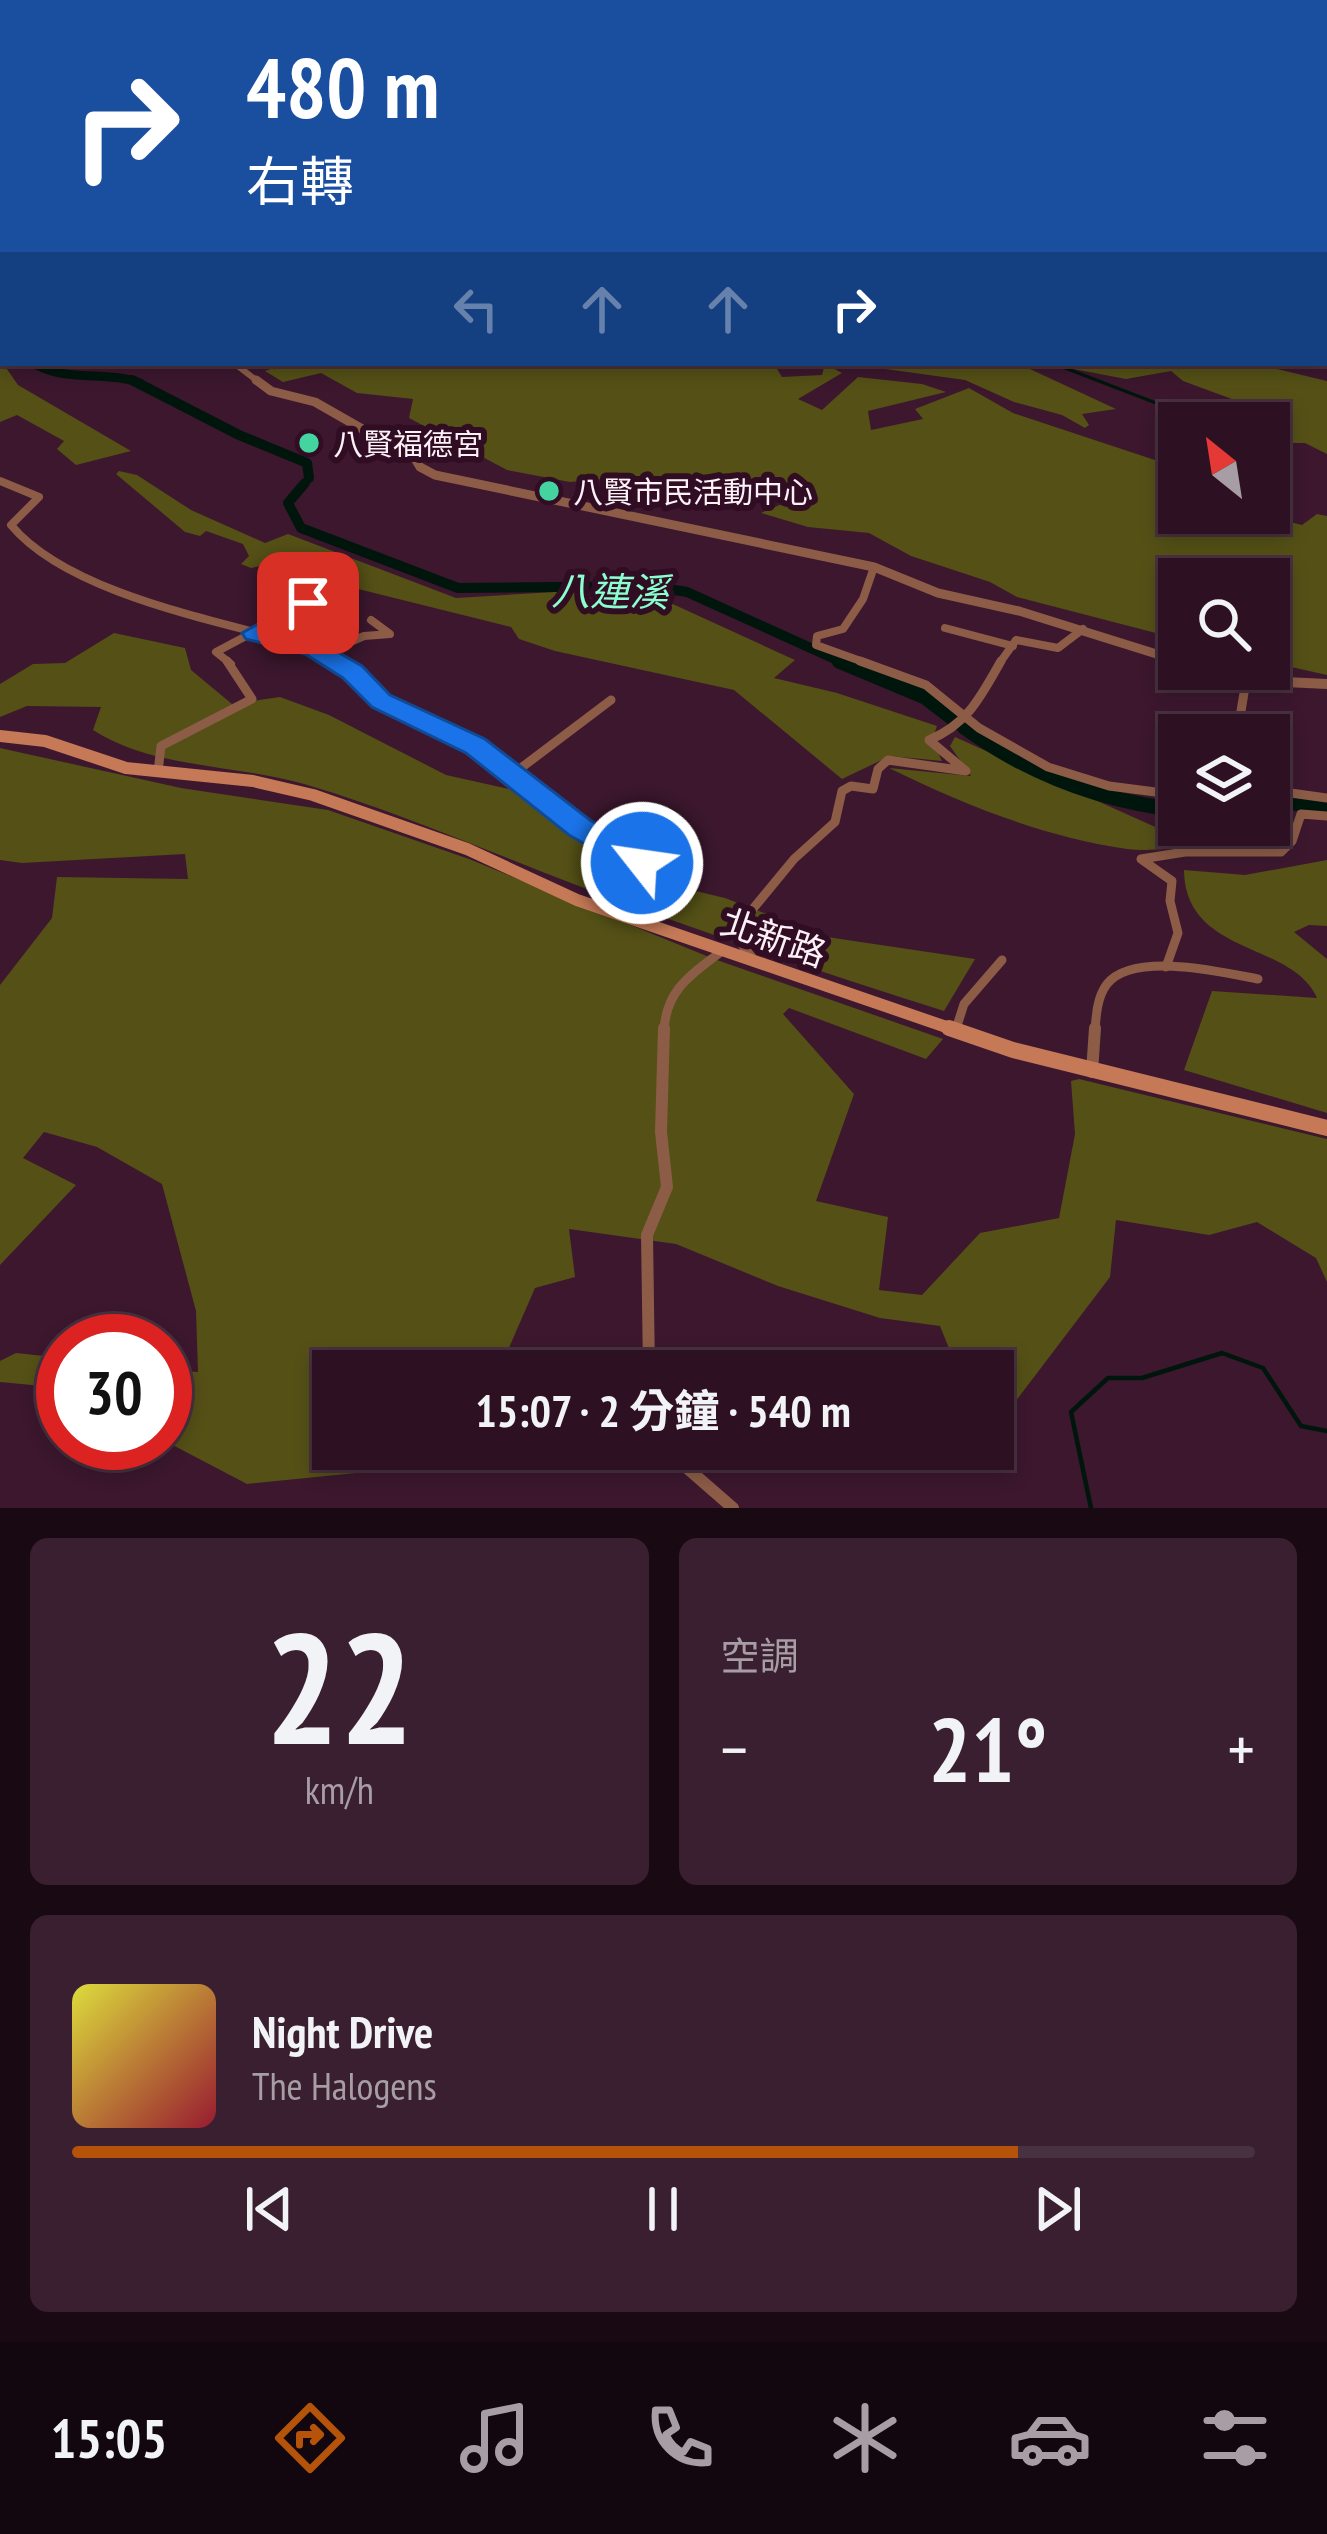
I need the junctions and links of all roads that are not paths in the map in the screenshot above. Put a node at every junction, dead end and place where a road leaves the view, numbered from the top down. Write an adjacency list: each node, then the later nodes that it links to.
1 (238, 366): 3 (street)
2 (0, 481): 8 (street)
3 (874, 568): 7 (street); 15 (street)
4 (308, 603): 8 (street)
5 (371, 620): 10 (street)
6 (945, 628): 9 (street)
7 (1082, 629): 9 (street); 11 (street)
8 (254, 633): 10 (street); 17 (street)
9 (1013, 646): 15 (street)
10 (323, 654): 18 (street)
11 (1158, 655)
12 (1290, 683): 13 (street)
13 (1327, 684)
14 (611, 700): 18 (street)
15 (964, 716): 19 (street); 26 (street)
16 (0, 736): 17 (main road, 北新路)
17 (158, 772): 24 (main road, 北新路)
18 (513, 774): 23 (street)
19 (1158, 792)
20 (1290, 793): 21 (street)
21 (1327, 798)
22 (1327, 816): 27 (street)
23 (673, 880)
24 (722, 951): 26 (main road, 北新路); 32 (street)
25 (1002, 960): 29 (street)
26 (755, 962): 29 (main road, 北新路)
27 (1166, 967): 28 (street); 30 (street)
28 (1258, 979)
29 (956, 1030): 30 (main road, 北新路)
30 (1092, 1072): 31 (main road, 北新路)
31 (1327, 1128)
32 (649, 1350)
33 (689, 1470): 34 (street)
34 (733, 1508)

